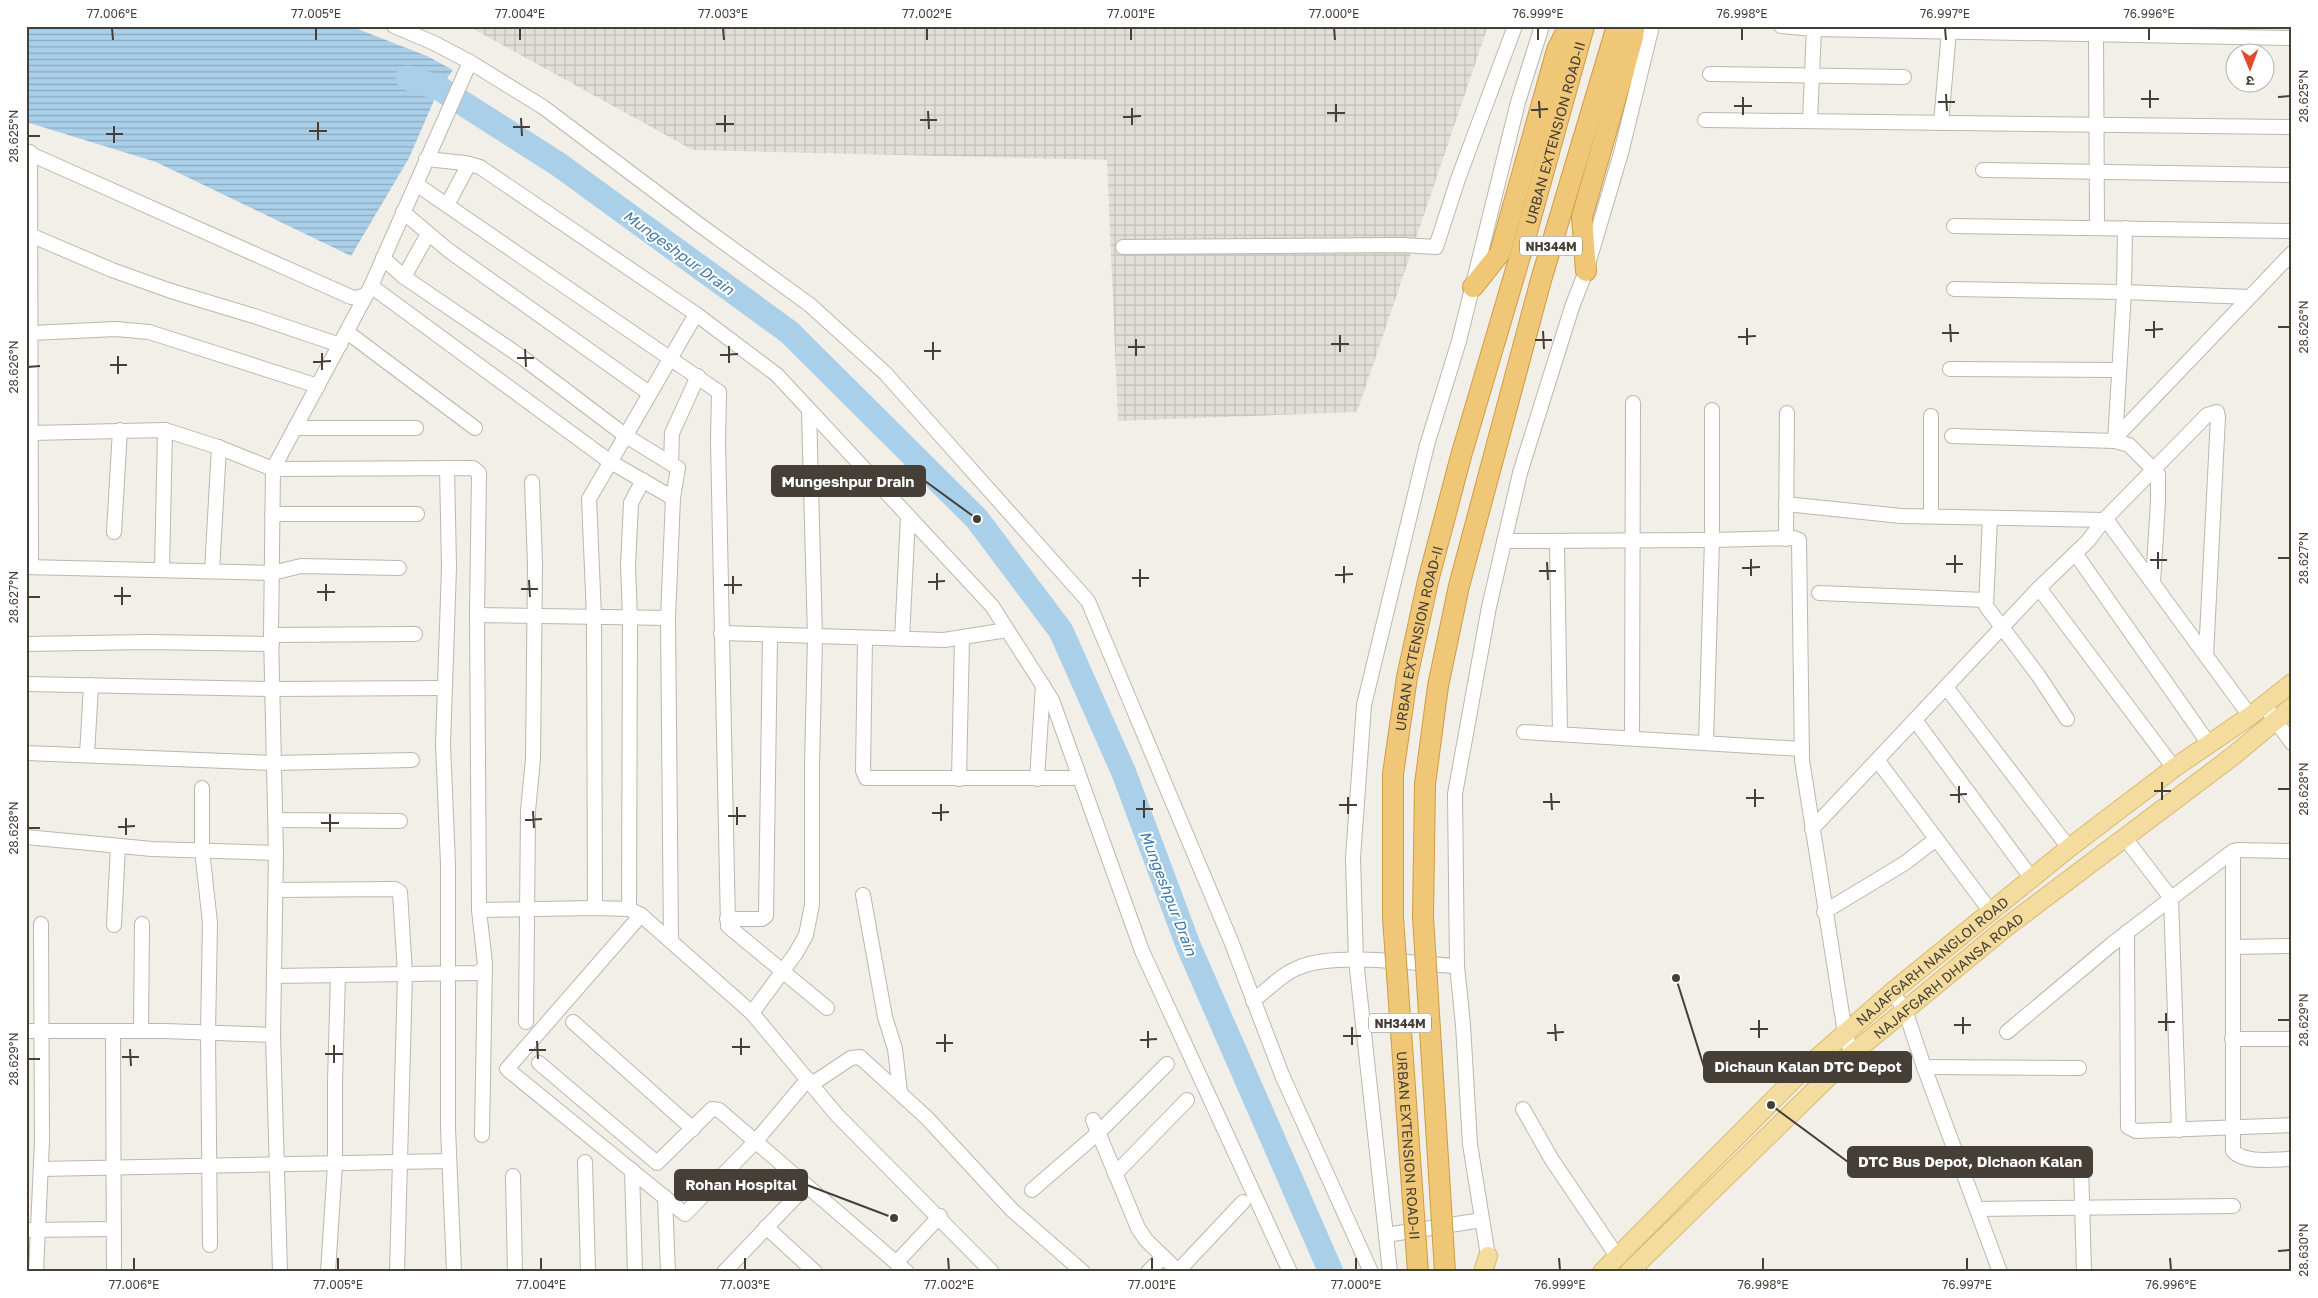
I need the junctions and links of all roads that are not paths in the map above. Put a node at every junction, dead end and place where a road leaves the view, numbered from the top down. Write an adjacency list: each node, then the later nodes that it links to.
1 (394, 26): 14 (street)
2 (1515, 26): 38 (street)
3 (1542, 26): 43 (street)
4 (1569, 26): 43 (highway)
5 (1584, 26): 273 (highway, URBAN EXTENSION ROAD-II / NH344M, bridge)
6 (1617, 26): 274 (highway, URBAN EXTENSION ROAD-II / NH344M, bridge)
7 (1634, 26): 41 (highway)
8 (1652, 26): 41 (street)
9 (1781, 26): 10 (street)
10 (1814, 29): 11 (street); 16 (street)
11 (1949, 31): 12 (street); 20 (street)
12 (2096, 34): 13 (street); 21 (street)
13 (2292, 38)
14 (470, 62): 24 (street); 189 (street)
15 (1710, 74): 16 (street)
16 (1812, 76): 17 (street); 19 (street)
17 (1904, 78)
18 (1705, 120): 19 (street)
19 (1810, 121): 20 (street)
20 (1942, 123): 21 (street)
21 (2097, 125): 22 (street); 27 (street)
22 (2292, 127)
23 (28, 152): 37 (street); 45 (street)
24 (426, 159): 25 (street); 29 (street)
25 (469, 164): 30 (street); 48 (street)
26 (1983, 170): 27 (street)
27 (2097, 173): 28 (street); 33 (street)
28 (2292, 175)
29 (416, 184): 30 (street); 31 (street)
30 (447, 205): 52 (street)
31 (403, 212): 36 (street); 40 (street)
32 (1954, 226): 33 (street)
33 (2097, 227): 34 (street)
34 (2125, 228): 35 (street); 46 (street)
35 (2292, 231)
36 (428, 234): 42 (street); 57 (street)
37 (30, 235): 50 (street); 51 (street)
38 (1123, 247)
39 (2292, 253): 47 (street)
40 (383, 258): 42 (street); 45 (street)
41 (1586, 271): 91 (street)
42 (404, 278): 69 (street)
43 (1473, 287): 180 (street)
44 (1954, 289): 46 (street)
45 (368, 291): 49 (street); 73 (street)
46 (2124, 292): 47 (street); 54 (street)
47 (2249, 297): 71 (street)
48 (696, 314): 52 (street); 59 (street)
49 (347, 332): 51 (street); 65 (street)
50 (30, 333): 56 (street); 68 (street)
51 (340, 345): 56 (street)
52 (669, 358): 55 (street); 57 (street)
53 (1950, 369): 54 (street)
54 (2120, 370): 71 (street)
55 (698, 376): 74 (street); 111 (street)
56 (318, 386): 63 (street)
57 (649, 392): 69 (street)
58 (1633, 404): 92 (street)
59 (809, 410): 85 (street); 114 (street)
60 (1712, 410): 90 (street)
61 (1787, 413): 81 (street)
62 (1931, 416): 84 (street)
63 (295, 428): 64 (street); 76 (street)
64 (416, 428)
65 (474, 428)
66 (120, 430): 67 (street); 68 (street); 88 (street)
67 (166, 430): 72 (street); 97 (street)
68 (31, 433): 95 (street)
69 (626, 436): 73 (street); 74 (street)
70 (1952, 436): 71 (street)
71 (2116, 439): 77 (street)
72 (219, 447): 76 (street); 98 (street)
73 (609, 461): 78 (street); 106 (street)
74 (671, 463): 80 (street)
75 (446, 468): 76 (street); 104 (street); 126 (street)
76 (273, 469): 82 (street)
77 (2155, 470): 87 (street); 100 (street); 120 (street)
78 (644, 480): 80 (street); 107 (street)
79 (532, 482): 105 (street)
80 (673, 498): 108 (street)
81 (1786, 504): 84 (street); 89 (street)
82 (272, 514): 83 (street); 99 (street)
83 (417, 514)
84 (1931, 516): 86 (street)
85 (908, 517): 110 (street); 116 (street)
86 (1990, 518): 87 (street); 103 (street)
87 (2104, 520): 94 (street); 100 (street)
88 (114, 532)
89 (1786, 539): 90 (street); 139 (street)
90 (1712, 540): 92 (street); 136 (street)
91 (1504, 541): 93 (street); 182 (street)
92 (1632, 541): 93 (street); 135 (street)
93 (1557, 542): 134 (street)
94 (2075, 553): 101 (street); 138 (street)
95 (29, 567): 97 (street)
96 (399, 568): 99 (street)
97 (162, 570): 98 (street)
98 (212, 571): 99 (street)
99 (272, 573): 118 (street)
100 (2152, 584): 120 (street)
101 (2039, 588): 109 (street); 145 (street)
102 (1819, 593): 103 (street)
103 (1985, 600): 109 (street)
104 (477, 615): 105 (street); 168 (street)
105 (533, 616): 106 (street); 166 (street)
106 (594, 616): 107 (street); 167 (street)
107 (630, 618): 108 (street); 169 (street)
108 (668, 618): 177 (street)
109 (2001, 628): 125 (street); 130 (street)
110 (1007, 630): 117 (street); 124 (street)
111 (721, 633): 113 (street); 172 (street)
112 (415, 634): 118 (street)
113 (770, 636): 114 (street); 172 (street)
114 (816, 637): 115 (street); 183 (street)
115 (865, 638): 116 (street); 147 (street)
116 (902, 638): 117 (street)
117 (962, 638): 147 (street)
118 (272, 640): 119 (street); 127 (street)
119 (26, 644)
120 (2206, 656): 129 (street)
121 (2292, 683): 129 (main road, NAJAFGARH NANGLOI ROAD)
122 (26, 684): 123 (street)
123 (91, 684): 127 (street); 141 (street)
124 (1042, 685): 146 (street); 148 (street)
125 (1946, 687): 131 (street); 157 (street)
126 (444, 688): 127 (street); 184 (street)
127 (272, 689): 144 (street)
128 (2292, 707): 132 (main road, NAJAFGARH DHANSA ROAD)
129 (2257, 711): 132 (street); 138 (main road, NAJAFGARH NANGLOI ROAD)
130 (2067, 719)
131 (1915, 720): 143 (street); 162 (street)
132 (2275, 721): 137 (street); 154 (main road, NAJAFGARH DHANSA ROAD)
133 (1524, 732): 134 (street)
134 (1560, 734): 135 (street)
135 (1632, 738): 136 (street)
136 (1706, 743): 139 (street)
137 (2292, 743)
138 (2209, 744): 145 (main road, NAJAFGARH NANGLOI ROAD)
139 (1802, 749): 152 (street)
140 (26, 753): 141 (street)
141 (87, 755): 144 (street)
142 (412, 760): 144 (street)
143 (1878, 761): 152 (street); 155 (street)
144 (274, 763): 150 (street)
145 (2174, 768): 157 (main road, NAJAFGARH NANGLOI ROAD)
146 (1080, 778): 148 (street); 270 (street)
147 (959, 779): 148 (street)
148 (1038, 779)
149 (202, 788): 158 (street)
150 (276, 820): 151 (street); 161 (street)
151 (400, 821)
152 (1812, 829): 170 (street)
153 (26, 837): 156 (street)
154 (2125, 838): 165 (street); 191 (main road, NAJAFGARH DHANSA ROAD)
155 (1936, 839): 170 (street); 171 (street)
156 (118, 846): 158 (street); 175 (street)
157 (2069, 848): 162 (main road, NAJAFGARH NANGLOI ROAD)
158 (202, 850): 161 (street); 200 (street)
159 (2233, 851): 160 (street); 165 (street); 179 (street)
160 (2292, 851)
161 (276, 853): 163 (street)
162 (2032, 879): 171 (main road, NAJAFGARH NANGLOI ROAD)
163 (276, 890): 185 (street); 187 (street)
164 (863, 895): 211 (street)
165 (2172, 898): 176 (street); 218 (street)
166 (529, 908): 167 (street); 168 (street); 193 (street)
167 (595, 908): 169 (street)
168 (479, 910): 181 (street)
169 (635, 912): 177 (street); 233 (street)
170 (1824, 912): 201 (street)
171 (1992, 912): 188 (main road, NAJAFGARH NANGLOI ROAD)
172 (727, 919): 183 (street)
173 (42, 924): 196 (street)
174 (142, 924): 198 (street)
175 (114, 925)
176 (2127, 932): 199 (street); 218 (street)
177 (671, 940): 192 (street)
178 (2292, 946): 179 (street)
179 (2233, 947): 203 (street)
180 (1356, 960): 182 (street); 189 (street); 248 (street)
181 (485, 964): 184 (street); 219 (street)
182 (1457, 966): 244 (street)
183 (782, 972): 190 (street); 192 (street)
184 (447, 973): 185 (street); 224 (street)
185 (405, 974): 186 (street); 225 (street)
186 (338, 975): 187 (street); 229 (street)
187 (274, 976): 202 (street)
188 (1892, 992): 191 (street); 201 (main road, NAJAFGARH NANGLOI ROAD)
189 (1253, 1000): 271 (street)
190 (827, 1008)
191 (1905, 1010): 205 (main road, NAJAFGARH DHANSA ROAD); 208 (street)
192 (752, 1013): 210 (street)
193 (526, 1022)
194 (573, 1022): 217 (street)
195 (26, 1031): 196 (street)
196 (42, 1031): 197 (street); 232 (street)
197 (113, 1031): 198 (street); 231 (street)
198 (141, 1031): 200 (street)
199 (2007, 1032)
200 (208, 1033): 202 (street); 227 (street)
201 (1844, 1033): 205 (street); 221 (main road, NAJAFGARH NANGLOI ROAD)
202 (273, 1036): 228 (street)
203 (2232, 1039): 204 (street); 216 (street)
204 (2292, 1039)
205 (1852, 1054): 230 (main road, NAJAFGARH DHANSA ROAD)
206 (539, 1063): 217 (street)
207 (1167, 1064): 215 (street)
208 (1924, 1067): 209 (street); 222 (street)
209 (2079, 1068)
210 (810, 1082): 211 (street); 220 (street); 243 (street)
211 (900, 1092): 268 (street)
212 (1187, 1100): 234 (street)
213 (1523, 1109): 250 (street)
214 (2292, 1125): 216 (street)
215 (1096, 1126): 234 (street); 237 (street)
216 (2232, 1126): 218 (street); 223 (street)
217 (693, 1129): 220 (street)
218 (2179, 1130)
219 (482, 1134)
220 (755, 1142): 236 (street); 238 (street)
221 (1723, 1149): 230 (main road); 250 (main road, NAJAFGARH NANGLOI ROAD)
222 (1956, 1154): 241 (street); 242 (street)
223 (2292, 1160)
224 (450, 1161): 225 (street); 261 (street)
225 (399, 1162): 229 (street); 260 (street)
226 (585, 1162): 263 (street)
227 (209, 1164): 228 (street); 231 (street); 249 (street)
228 (276, 1164): 229 (street); 258 (street)
229 (335, 1164): 259 (street)
230 (1739, 1164): 276 (main road, NAJAFGARH DHANSA ROAD)
231 (114, 1167): 232 (street); 246 (street)
232 (41, 1169): 247 (street)
233 (632, 1170): 238 (street); 264 (street)
234 (1116, 1174): 251 (street)
235 (513, 1176): 262 (street)
236 (806, 1186): 245 (street); 253 (street)
237 (1032, 1190)
238 (665, 1197): 265 (street)
239 (1243, 1202): 255 (street)
240 (2233, 1206): 241 (street)
241 (2082, 1208): 242 (street); 278 (street)
242 (1977, 1209): 277 (street)
243 (940, 1216): 253 (street); 267 (street)
244 (1482, 1220): 248 (street); 252 (street)
245 (766, 1227): 254 (street); 266 (street)
246 (114, 1229): 247 (street); 257 (street)
247 (32, 1230): 256 (street)
248 (1386, 1235): 272 (street)
249 (210, 1245)
250 (1617, 1256): 275 (main road, NAJAFGARH NANGLOI ROAD)
251 (1163, 1257): 255 (street); 269 (street)
252 (1487, 1266)
253 (902, 1268)
254 (725, 1271)
255 (1179, 1271)
256 (36, 1272)
257 (114, 1272)
258 (280, 1272)
259 (328, 1272)
260 (397, 1272)
261 (454, 1272)
262 (515, 1272)
263 (588, 1272)
264 (635, 1272)
265 (668, 1272)
266 (815, 1272)
267 (992, 1272)
268 (1083, 1272)
269 (1148, 1272)
270 (1290, 1272)
271 (1371, 1272)
272 (1390, 1272)
273 (1418, 1272)
274 (1445, 1272)
275 (1602, 1272)
276 (1629, 1272)
277 (2000, 1272)
278 (2084, 1272)

